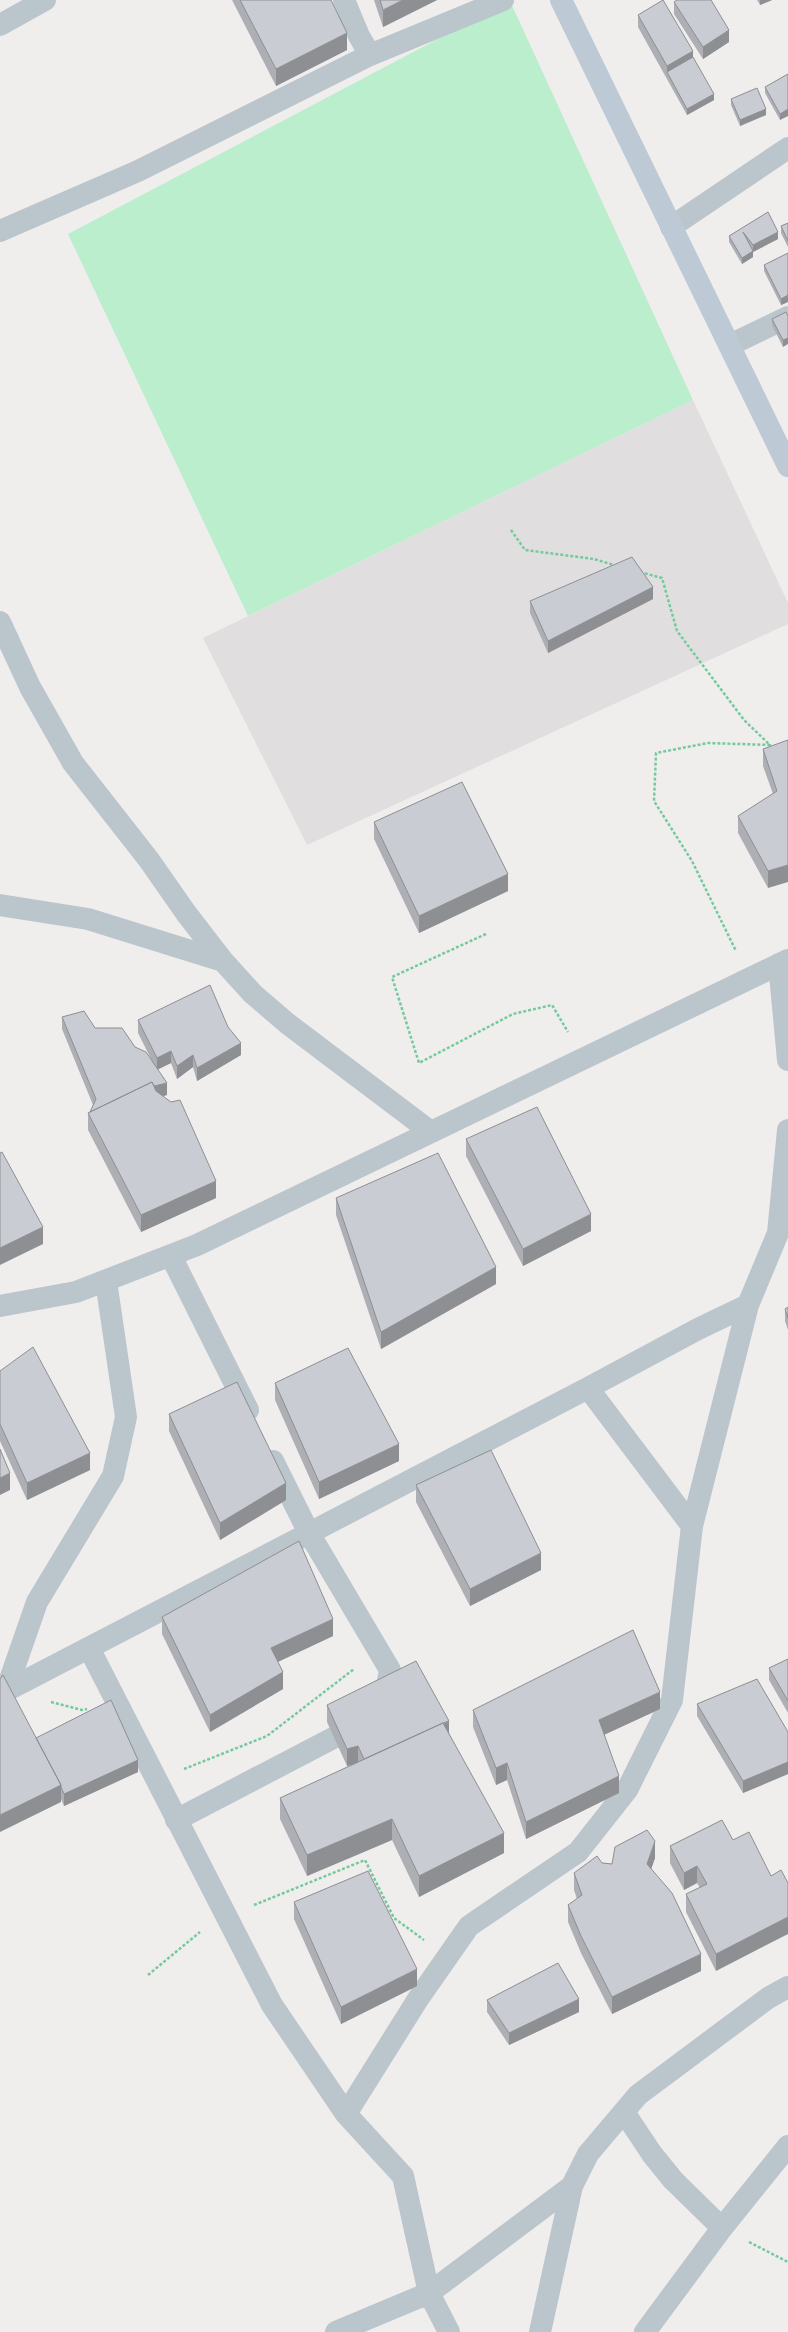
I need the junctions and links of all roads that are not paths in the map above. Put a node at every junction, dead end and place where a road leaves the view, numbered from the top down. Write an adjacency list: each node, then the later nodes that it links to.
1 (45, 0): 5 (street)
2 (344, 0): 6 (street)
3 (504, 0): 6 (street)
4 (561, 0): 8 (main road)
5 (0, 25)
6 (370, 55): 9 (street)
7 (788, 148): 8 (street)
8 (671, 227): 11 (main road)
9 (0, 230)
10 (788, 317): 11 (street)
11 (730, 345): 12 (main road)
12 (788, 466)
13 (0, 622): 15 (street)
14 (0, 905): 15 (street)
15 (223, 961): 19 (street)
16 (784, 962): 17 (street); 19 (street)
17 (788, 1060)
18 (788, 1130): 20 (street)
19 (431, 1132): 21 (street)
20 (783, 1236): 23 (street)
21 (171, 1256): 22 (street); 27 (street)
22 (106, 1281): 24 (street); 29 (street)
23 (748, 1305): 25 (street); 26 (street)
24 (0, 1306)
25 (588, 1388): 26 (street); 27 (street)
26 (692, 1526): 33 (street)
27 (310, 1533): 28 (street); 30 (street)
28 (88, 1648): 29 (street); 30 (street)
29 (3, 1692)
30 (176, 1820): 33 (street)
31 (788, 1987): 32 (street)
32 (624, 2112): 35 (street); 36 (street)
33 (346, 2114): 37 (street)
34 (788, 2146): 36 (street)
35 (572, 2186): 37 (street); 40 (street)
36 (722, 2228): 41 (street)
37 (429, 2293): 38 (street); 39 (street)
38 (336, 2332)
39 (450, 2332)
40 (540, 2332)
41 (645, 2332)

